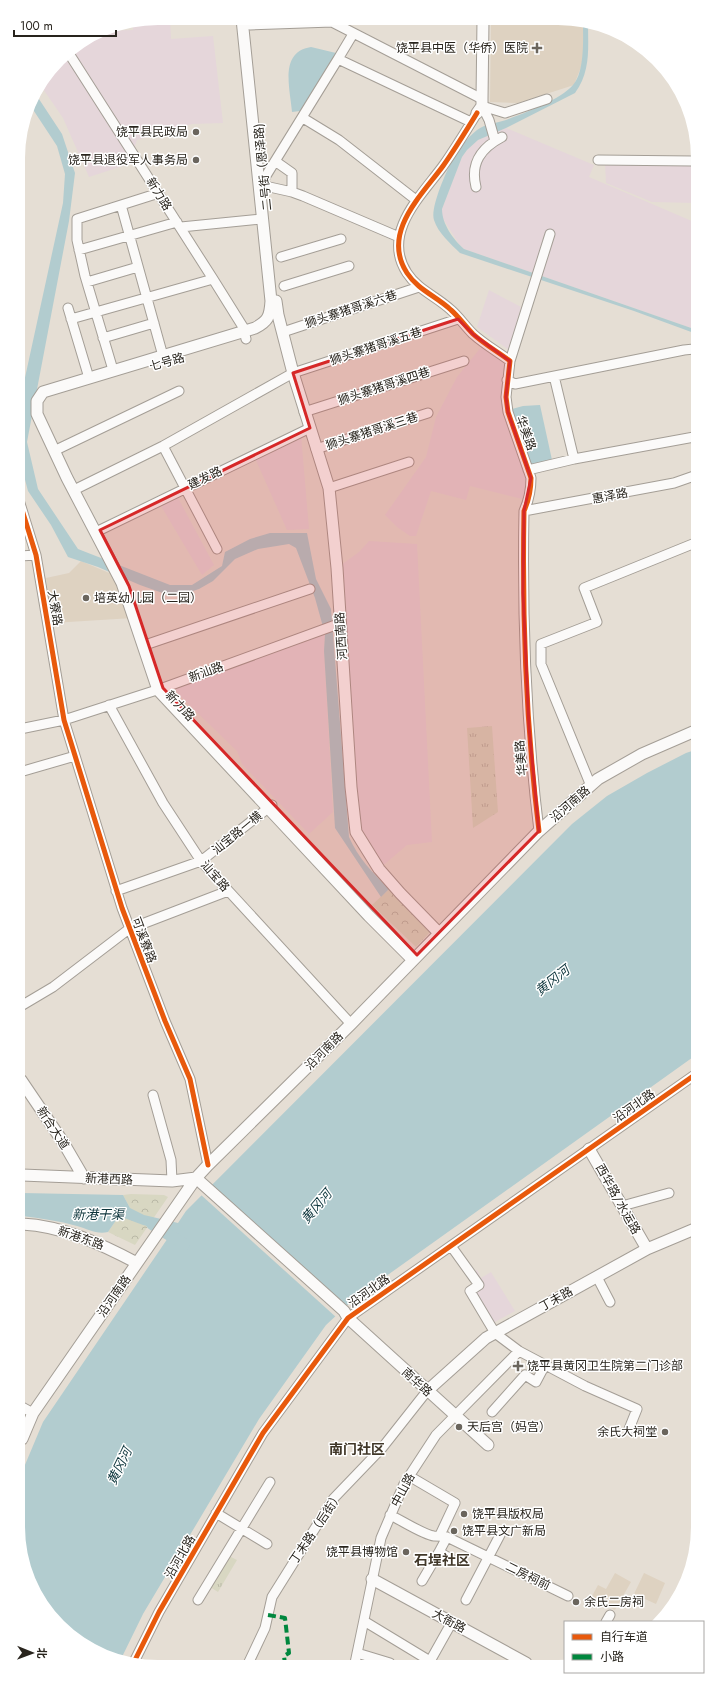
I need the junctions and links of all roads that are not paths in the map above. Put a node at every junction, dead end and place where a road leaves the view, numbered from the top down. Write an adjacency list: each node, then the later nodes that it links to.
1 (247, 25): 14 (main road, 二号街（恩泽路))
2 (337, 25): 5 (street)
3 (478, 25): 9 (main road)
4 (484, 25): 9 (main road)
5 (353, 34): 7 (street); 9 (street)
6 (71, 57): 17 (street, 新力路)
7 (338, 59): 9 (street); 10 (street)
8 (547, 99): 9 (street)
9 (478, 107): 15 (street); 18 (street)
10 (303, 118): 12 (street); 18 (street)
11 (598, 160): 13 (street)
12 (275, 161): 14 (street); 16 (street)
13 (691, 161)
14 (262, 177): 16 (street); 20 (main road, 二号街（恩泽路)); 37 (main road, 二号街（恩泽路))
15 (476, 187)
16 (292, 192): 24 (street)
17 (159, 193): 19 (street); 21 (street, 新力路)
18 (416, 200): 24 (street)
19 (121, 205): 23 (street); 26 (street)
20 (262, 219): 21 (street); 37 (main road, 二号街（恩泽路))
21 (179, 224): 23 (street); 30 (street, 新力路)
22 (550, 234): 47 (street, 华美路)
23 (129, 235): 26 (street); 29 (street)
24 (399, 237): 33 (street)
25 (341, 239): 27 (street)
26 (79, 250): 31 (street)
27 (281, 257)
28 (349, 266): 32 (street)
29 (138, 267): 31 (street); 34 (street)
30 (213, 279): 34 (street); 42 (street, 新力路)
31 (87, 282): 36 (street)
32 (284, 286)
33 (419, 288): 39 (street); 41 (street, 狮头寨猪哥溪六巷)
34 (147, 297): 36 (street); 40 (street)
35 (68, 308): 38 (street)
36 (96, 312): 38 (street); 43 (street)
37 (274, 315): 41 (main road, 河西南路); 42 (main road, 七号路)
38 (71, 319): 51 (street)
39 (458, 319): 47 (street); 49 (street, 狮头寨猪哥溪五巷)
40 (154, 323): 43 (street); 45 (street)
41 (282, 332): 49 (main road, 河西南路)
42 (245, 335): 45 (main road, 七号路); 54 (main road, 七号路)
43 (103, 338): 48 (street)
44 (691, 349): 50 (street)
45 (163, 356): 48 (main road, 七号路)
46 (464, 361): 55 (street, 狮头寨猪哥溪四巷)
47 (510, 361): 52 (street, 华美路)
48 (113, 370): 51 (main road, 七号路)
49 (293, 373): 55 (main road, 河西南路); 60 (street, 狮头寨猪哥溪五巷)
50 (554, 376): 52 (street); 63 (street)
51 (89, 378): 54 (main road, 七号路)
52 (507, 380): 65 (street, 华美路)
53 (179, 391): 61 (street)
54 (46, 395): 57 (main road, 新力路)
55 (304, 412): 58 (main road, 河西南路)
56 (428, 413): 62 (street, 狮头寨猪哥溪三巷)
57 (44, 423): 61 (main road, 新力路); 77 (main road)
58 (310, 428): 62 (main road, 河西南路); 68 (street, 建发路)
59 (691, 438): 63 (street)
60 (163, 446): 67 (street, 狮头寨猪哥溪五巷); 68 (street)
61 (58, 449): 67 (main road, 新力路)
62 (316, 450): 69 (main road, 河西南路)
63 (574, 459): 65 (street)
64 (410, 462): 69 (street)
65 (528, 470): 70 (street, 华美路)
66 (691, 477): 70 (street, 惠泽路)
67 (78, 488): 72 (main road, 新力路)
68 (185, 488): 72 (street, 建发路); 74 (street)
69 (329, 488): 80 (main road, 河西南路)
70 (524, 512): 91 (street, 华美路)
71 (25, 520): 76 (street, 大寮路)
72 (100, 530): 77 (main road, 新力路)
73 (691, 545): 89 (street)
74 (216, 549)
75 (25, 556): 76 (street)
76 (36, 556): 84 (street, 大寮路)
77 (112, 558): 78 (main road, 新力路)
78 (125, 585): 81 (main road, 新力路); 82 (main road)
79 (310, 589): 81 (street)
80 (341, 622): 82 (street, 新汕路); 96 (main road, 河西南路)
81 (148, 644): 82 (main road, 新力路)
82 (160, 689): 83 (street, 新汕路); 90 (main road, 新力路)
83 (109, 705): 84 (street, 新汕路); 92 (street, 汕宝路)
84 (64, 720): 85 (street, 新汕路); 87 (street, 可溪寮路)
85 (25, 727)
86 (691, 733): 89 (main road, 沿河南路)
87 (75, 756): 88 (street); 93 (street, 可溪寮路)
88 (25, 771)
89 (591, 786): 91 (main road, 沿河南路)
90 (270, 807): 92 (street, 汕宝路一横); 97 (main road, 新力路)
91 (538, 831): 96 (main road, 沿河南路)
92 (201, 862): 93 (street); 94 (street, 汕宝路)
93 (116, 891): 95 (street, 可溪寮路)
94 (228, 891): 95 (street); 99 (street, 汕宝路)
95 (129, 928): 98 (street); 104 (street, 可溪寮路)
96 (439, 933): 97 (main road, 沿河南路)
97 (415, 958): 99 (main road, 沿河南路)
98 (25, 1004)
99 (351, 1024): 104 (main road, 沿河南路)
100 (691, 1078): 103 (street, 沿河北路)
101 (25, 1086): 106 (main road, 新合大道)
102 (153, 1095): 108 (street)
103 (589, 1149): 110 (main road, 西华路/水运路); 113 (street, 沿河北路)
104 (208, 1165): 107 (main road, 沿河南路)
105 (25, 1175): 106 (main road, 新港西路)
106 (84, 1178): 108 (main road, 新港西路)
107 (196, 1178): 108 (main road, 新港西路); 115 (main road, 沿河南路); 118 (main road, 南华路)
108 (172, 1181)
109 (669, 1193): 110 (street)
110 (622, 1206): 114 (main road, 西华路/水运路)
111 (25, 1224): 115 (main road, 新港东路)
112 (691, 1231): 114 (main road, 丁未路)
113 (451, 1246): 118 (street, 沿河北路); 119 (street)
114 (647, 1249): 116 (main road, 丁未路)
115 (137, 1263): 125 (main road, 沿河南路)
116 (597, 1276): 117 (street); 119 (main road, 丁未路)
117 (610, 1302)
118 (348, 1318): 122 (main road, 南华路); 132 (street, 沿河北路)
119 (495, 1333): 120 (street); 122 (main road, 丁未路)
120 (519, 1351): 121 (street); 126 (street, 中山路)
121 (545, 1365): 124 (street); 127 (street)
122 (427, 1391): 126 (main road, 南华路); 150 (street, 丁未路（后街）)
123 (25, 1409): 125 (street)
124 (492, 1412)
125 (33, 1413): 128 (main road, 沿河南路)
126 (455, 1416): 129 (main road, 南华路); 130 (street, 中山路)
127 (629, 1429)
128 (25, 1432)
129 (488, 1445)
130 (409, 1476): 133 (street, 中山路); 136 (street)
131 (270, 1482): 134 (street)
132 (216, 1513): 134 (street); 149 (street, 沿河北路)
133 (390, 1515): 136 (street, 二房祠前); 141 (street, 中山路)
134 (241, 1528): 137 (street); 144 (street)
135 (500, 1535): 139 (street)
136 (443, 1536): 138 (street); 139 (street, 二房祠前)
137 (267, 1544)
138 (438, 1552): 140 (street); 142 (street)
139 (488, 1556): 143 (street, 二房祠前); 145 (street)
140 (456, 1562)
141 (372, 1579): 146 (street, 中山路); 147 (main road, 大衙路)
142 (422, 1581)
143 (568, 1596)
144 (198, 1600)
145 (466, 1600)
146 (364, 1621): 148 (street, 中山路); 153 (street)
147 (452, 1622): 154 (street); 155 (main road, 大衙路)
148 (357, 1652): 151 (street, 中山路); 152 (street)
149 (136, 1658)
150 (250, 1660)
151 (356, 1660)
152 (381, 1660)
153 (426, 1660)
154 (430, 1660)
155 (521, 1660)

